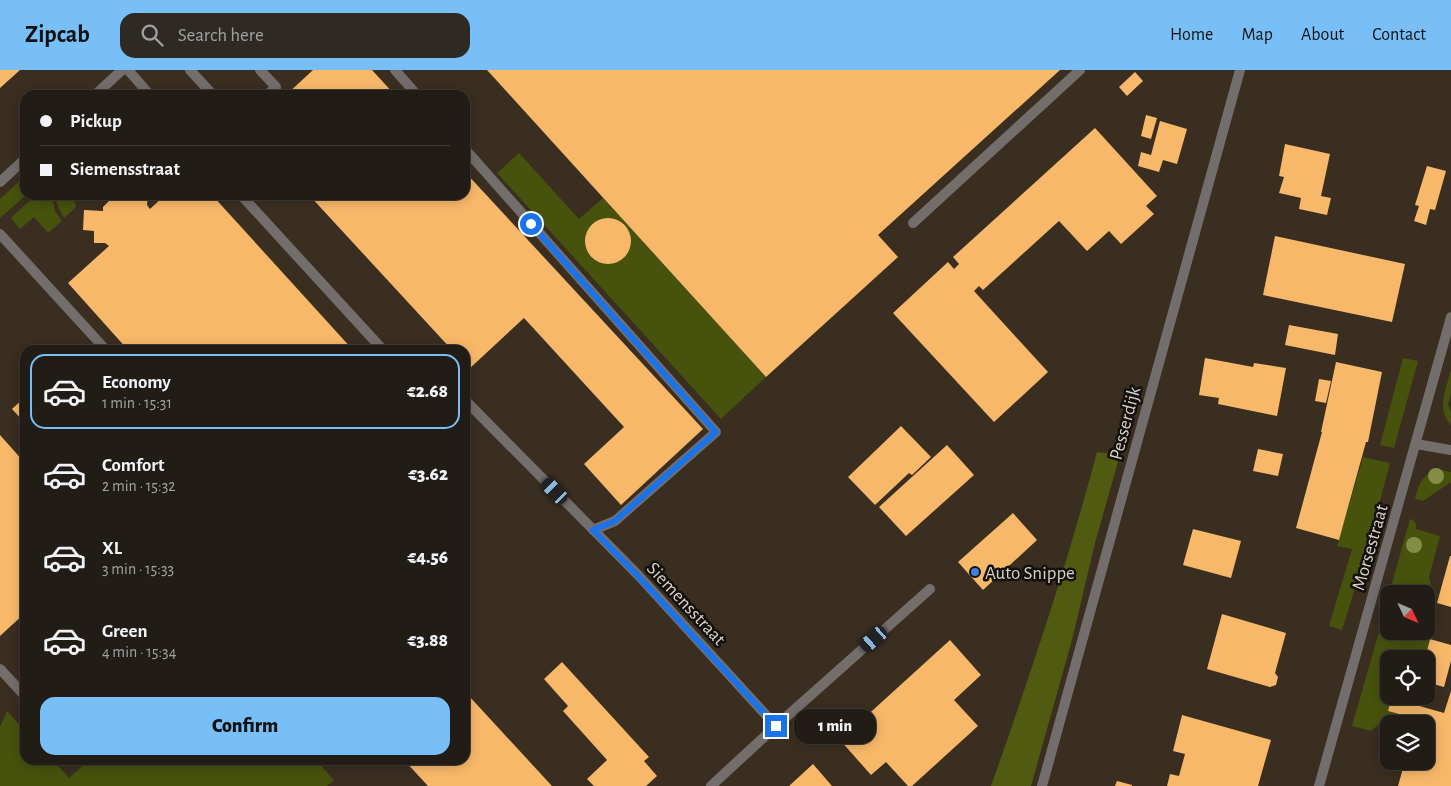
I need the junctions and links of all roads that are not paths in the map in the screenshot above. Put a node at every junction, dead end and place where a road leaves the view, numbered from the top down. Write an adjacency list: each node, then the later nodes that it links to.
1 (122, 70): 8 (street)
2 (128, 70): 9 (street)
3 (190, 70): 10 (street)
4 (260, 70): 11 (street)
5 (395, 70): 12 (street)
6 (1080, 70): 17 (street)
7 (1240, 70): 31 (street, Pesserdijk)
8 (100, 90)
9 (146, 90)
10 (208, 90)
11 (273, 90)
12 (413, 90)
13 (470, 155): 25 (street)
14 (20, 164): 15 (street)
15 (0, 182)
16 (246, 200): 21 (street)
17 (913, 223)
18 (0, 234): 20 (street)
19 (1451, 317): 23 (street, Morsestraat)
20 (101, 345)
21 (378, 345)
22 (470, 405): 25 (street, Siemensstraat)
23 (1416, 444): 24 (street); 32 (street, Morsestraat)
24 (1451, 450)
25 (593, 530): 29 (street, Siemensstraat)
26 (930, 589): 29 (street)
27 (0, 669): 28 (street)
28 (20, 691)
29 (776, 726): 30 (street)
30 (711, 786)
31 (1042, 786)
32 (1319, 786)

